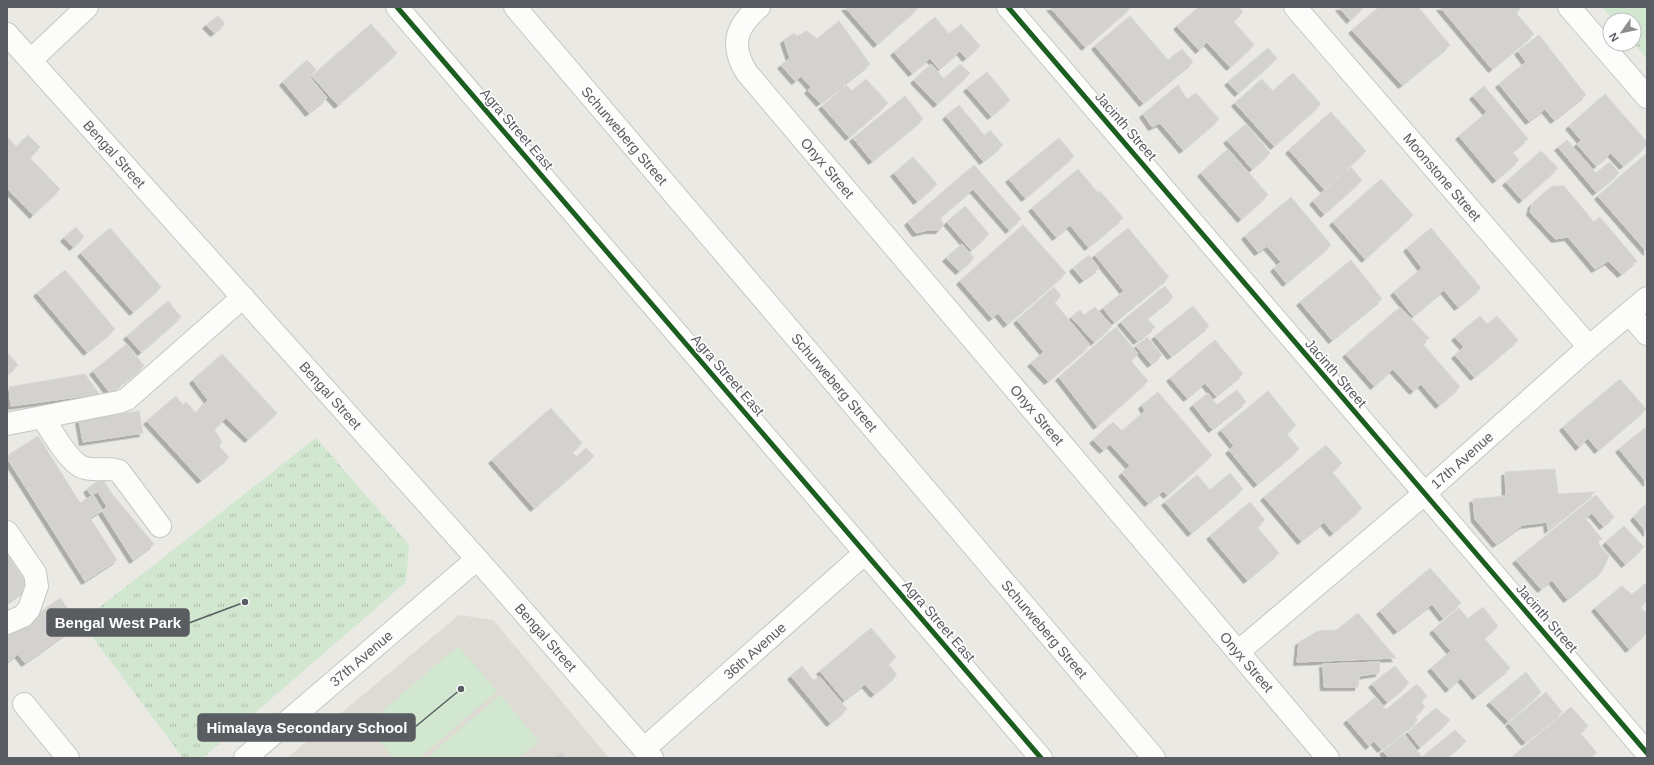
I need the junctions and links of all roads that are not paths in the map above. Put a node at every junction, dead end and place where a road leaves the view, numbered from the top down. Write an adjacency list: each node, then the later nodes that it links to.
1 (87, 7): 9 (street)
2 (397, 7): 21 (street, Agra Street East)
3 (515, 7): 31 (street, Schurweberg Street)
4 (759, 7): 24 (street, Onyx Street)
5 (1008, 7): 18 (street, Jacinth Street)
6 (1295, 7): 15 (street, Moonstone Street)
7 (1569, 7): 10 (street)
8 (7, 34): 9 (street, Bengal Street)
9 (30, 60): 11 (street, Bengal Street)
10 (1647, 97)
11 (243, 297): 16 (street); 22 (street, Bengal Street)
12 (1647, 298): 13 (street, 17th Avenue)
13 (1630, 313): 14 (street); 15 (street, 17th Avenue)
14 (1647, 334)
15 (1589, 347): 18 (street, 17th Avenue)
16 (43, 418): 17 (street); 19 (street)
17 (7, 424)
18 (1424, 494): 24 (street, 17th Avenue); 27 (street, Jacinth Street)
19 (160, 526)
20 (7, 532): 23 (street)
21 (865, 553): 26 (street, 36th Avenue); 30 (street, Agra Street East)
22 (477, 559): 26 (street, Bengal Street); 29 (street, 37th Avenue)
23 (7, 623)
24 (1238, 652): 32 (street, Onyx Street)
25 (24, 704): 28 (street)
26 (648, 753)
27 (1647, 753)
28 (68, 758)
29 (245, 758)
30 (1041, 758)
31 (1154, 758)
32 (1328, 758)

